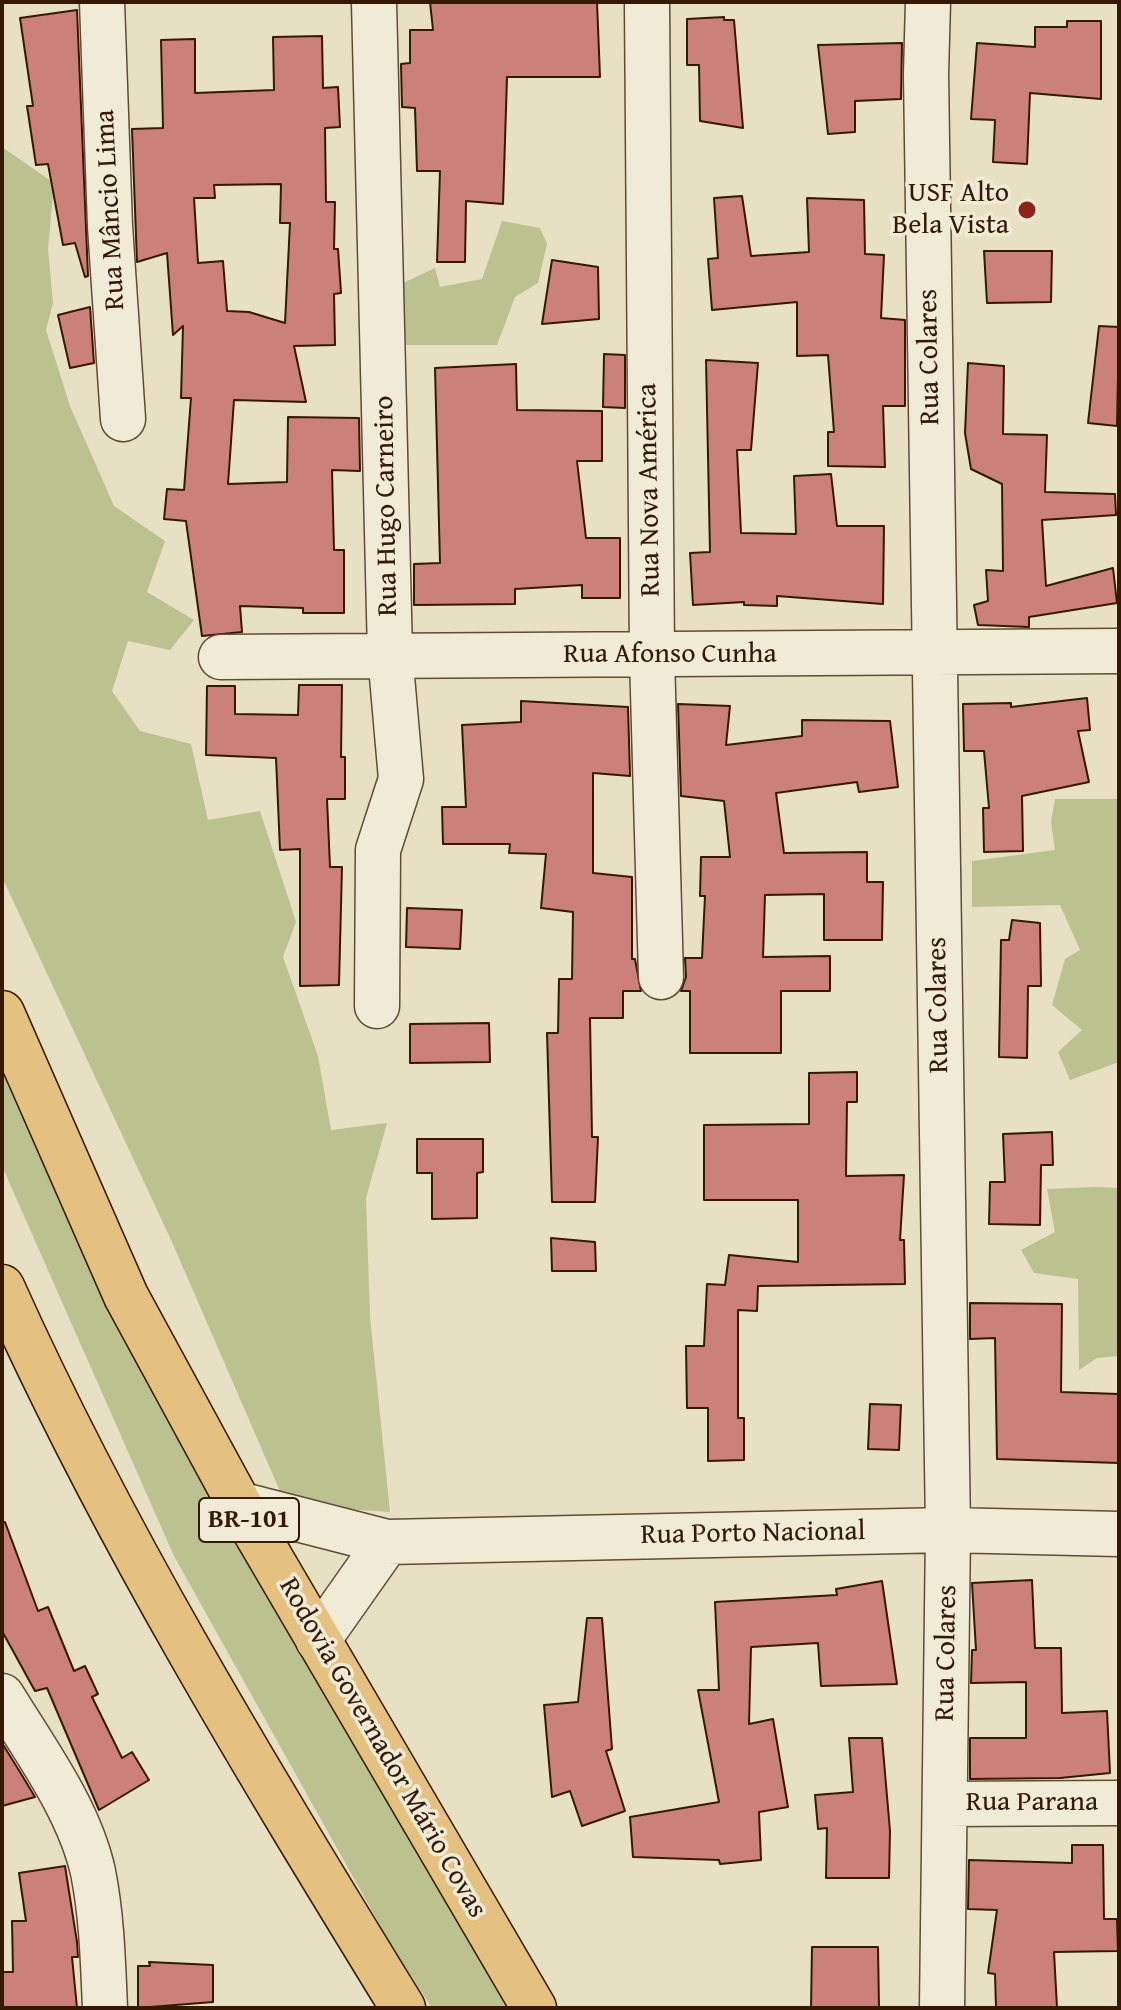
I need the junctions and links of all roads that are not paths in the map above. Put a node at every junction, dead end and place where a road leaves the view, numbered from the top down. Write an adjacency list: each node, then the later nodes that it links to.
1 (102, 2): 5 (street, Rua Mâncio Lima)
2 (374, 2): 7 (street, Rua Hugo Carneiro)
3 (647, 2): 9 (street, Rua Nova América)
4 (928, 2): 8 (street, Rua Colares)
5 (123, 419)
6 (1119, 651): 8 (street, Rua Afonso Cunha)
7 (390, 654): 9 (street, Rua Afonso Cunha); 10 (street, Rua Afonso Cunha); 12 (street, Rua Hugo Carneiro)
8 (934, 655): 9 (street, Rua Afonso Cunha); 16 (street, Rua Colares)
9 (652, 656): 11 (street, Rua Nova América)
10 (221, 657)
11 (661, 977)
12 (377, 1006)
13 (2, 1013): 15 (highway, Rodovia Governador Mário Covas / BR-101)
14 (2, 1287): 24 (highway)
15 (239, 1504): 18 (street, Rua Porto Nacional); 19 (highway, Rodovia Governador Mário Covas / BR-101)
16 (948, 1530): 17 (street, Rua Porto Nacional); 18 (street, Rua Porto Nacional); 22 (street, Rua Colares)
17 (1119, 1534)
18 (387, 1542): 19 (street)
19 (318, 1640): 25 (highway, Rodovia Governador Mário Covas / BR-101)
20 (2, 1696): 23 (street)
21 (1119, 1803): 22 (street, Rua Parana)
22 (945, 1804): 26 (street, Rua Colares)
23 (105, 2008)
24 (403, 2008)
25 (534, 2008)
26 (942, 2008)

